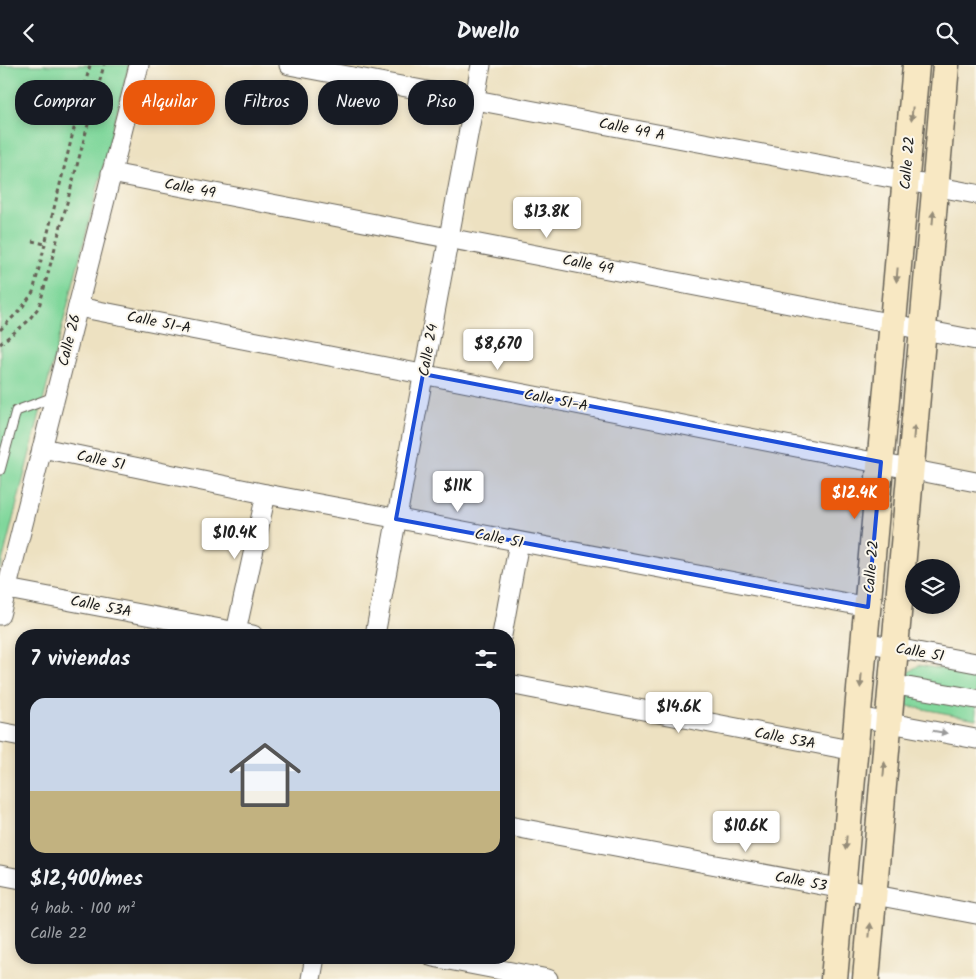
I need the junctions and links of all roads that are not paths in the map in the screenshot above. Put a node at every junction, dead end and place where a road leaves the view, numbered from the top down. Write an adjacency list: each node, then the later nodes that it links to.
1 (139, 65): 9 (street, Calle 26)
2 (288, 65): 6 (street, Calle 49 A)
3 (480, 65): 7 (street, Calle 24)
4 (916, 65): 10 (street, Calle 22, one-way to 10)
5 (946, 65): 11 (street, Calle 22)
6 (408, 87)
7 (474, 99): 10 (street, Calle 49 A)
8 (469, 125): 13 (street, Calle 24)
9 (111, 173): 13 (street, Calle 49); 14 (street, Calle 26)
10 (906, 180): 11 (street, Calle 49 A); 15 (street, Calle 22, one-way to 15)
11 (936, 187): 12 (street, Calle 49 A); 16 (street, Calle 22, one-way to 11)
12 (976, 194)
13 (448, 238): 15 (street, Calle 49); 18 (street, Calle 24)
14 (78, 307): 18 (street, Calle 51-A); 19 (street, Calle 26)
15 (893, 323): 16 (street, Calle 49); 21 (street, Calle 22)
16 (923, 329): 17 (street, Calle 49); 22 (street, Calle 22, one-way to 16)
17 (976, 340)
18 (423, 374): 21 (street, Calle 51-A); 26 (street, Calle 24)
19 (55, 397): 20 (street, Calle 26); 23 (lane)
20 (42, 448): 25 (street, Calle 51); 28 (street, Calle 26)
21 (881, 462): 22 (street, Calle 51-A); 29 (street, Calle 22)
22 (910, 469): 24 (street, Calle 51-A); 36 (street, Calle 22)
23 (0, 470)
24 (976, 482)
25 (266, 494): 26 (street, Calle 51); 32 (street)
26 (396, 519): 27 (street, Calle 51); 33 (street, Calle 24)
27 (519, 542): 29 (street, Calle 51); 34 (street)
28 (7, 589): 30 (street, Calle 26); 31 (street, Calle 53A)
29 (868, 607): 35 (street, Calle 22)
30 (0, 615)
31 (223, 629)
32 (246, 629)
33 (376, 629)
34 (503, 629)
35 (864, 642): 36 (street, Calle 51); 41 (street, Calle 22, one-way to 41)
36 (895, 648): 37 (street, Calle 51); 42 (street, Calle 22)
37 (976, 663)
38 (515, 685): 46 (street, Calle 53A)
39 (902, 685): 40 (street)
40 (976, 699)
41 (858, 717): 42 (street); 46 (street, Calle 22)
42 (888, 722): 45 (street, one-way to 45); 51 (street, Calle 22, one-way to 42)
43 (0, 732): 44 (street)
44 (15, 735)
45 (976, 739)
46 (855, 751): 50 (street, Calle 22, one-way to 50)
47 (515, 827): 50 (street, Calle 53)
48 (0, 875): 49 (street)
49 (15, 878)
50 (842, 889): 51 (street, Calle 53); 57 (street, Calle 22)
51 (873, 894): 52 (street, Calle 53); 58 (street, Calle 22, one-way to 51)
52 (976, 914)
53 (314, 964): 55 (street)
54 (470, 964): 56 (street)
55 (311, 979)
56 (548, 979)
57 (834, 979)
58 (866, 979)

